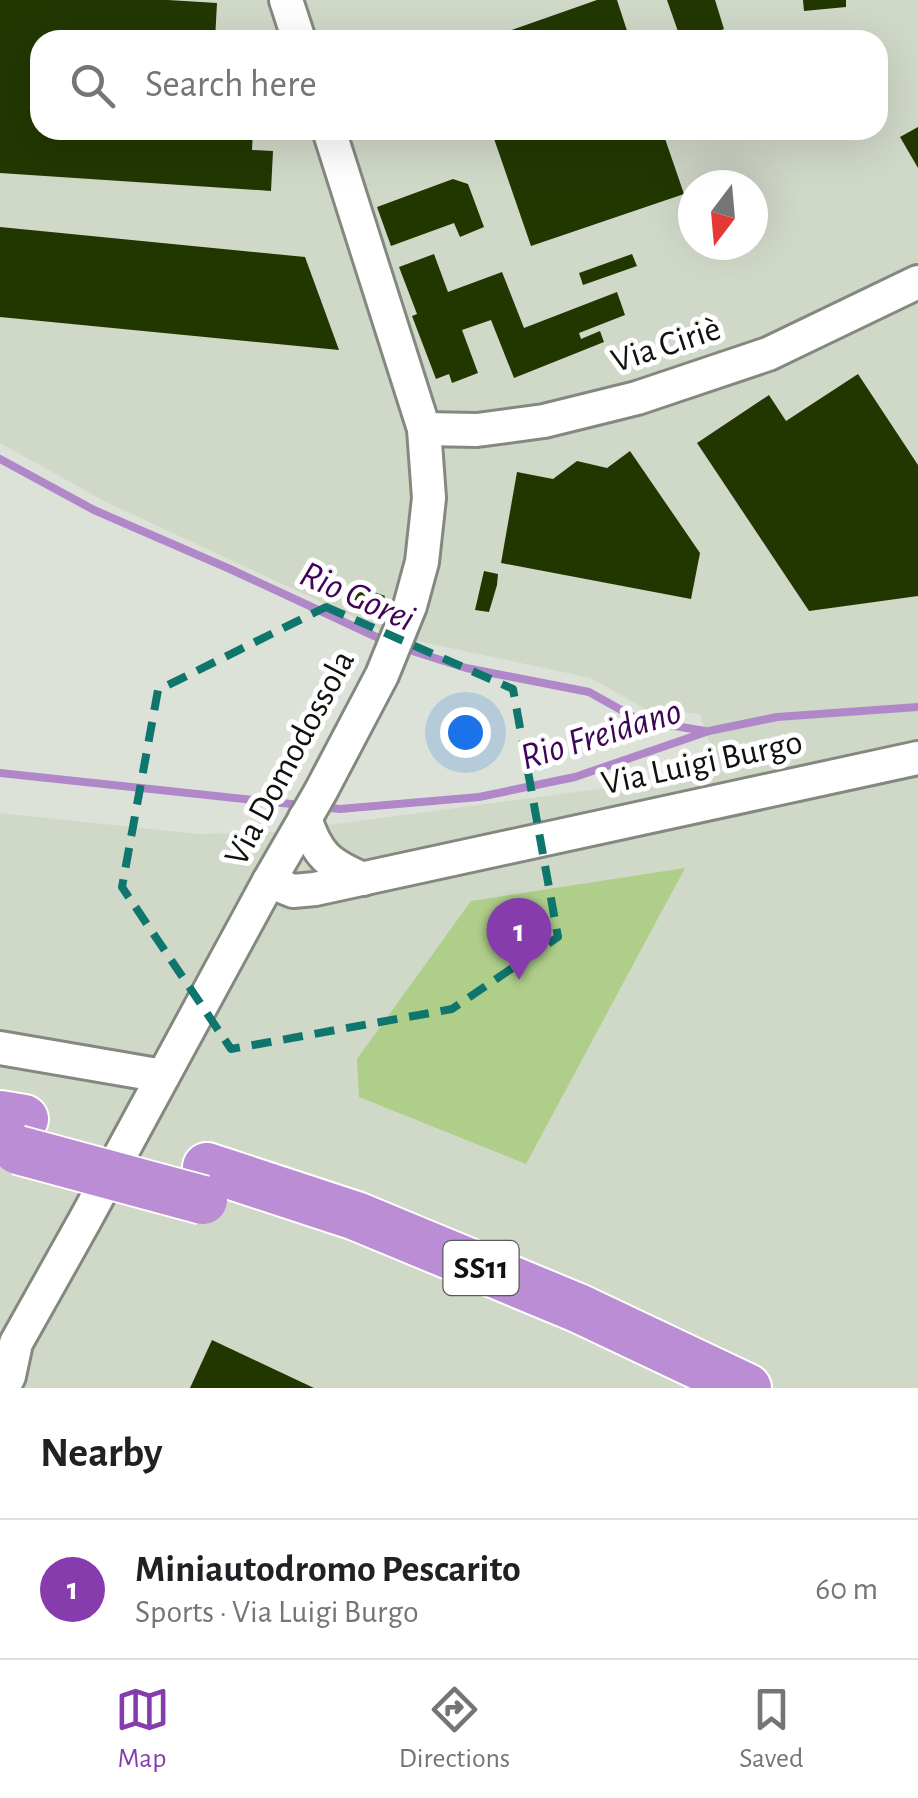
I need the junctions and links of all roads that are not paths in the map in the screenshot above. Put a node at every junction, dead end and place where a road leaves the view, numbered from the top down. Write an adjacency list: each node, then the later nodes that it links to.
1 (286, 0): 2 (street)
2 (296, 30)
3 (331, 140): 5 (street, Via Domodossola)
4 (918, 282): 5 (street, Via Ciriè)
5 (424, 428): 7 (street, Via Domodossola)
6 (918, 758): 8 (street, Via Luigi Burgo)
7 (311, 807): 8 (street); 9 (street, Via Domodossola)
8 (364, 878): 9 (street, Via Luigi Burgo)
9 (269, 880): 11 (street, Via Domodossola)
10 (0, 1048): 11 (street)
11 (163, 1076): 14 (street, Via Domodossola)
12 (11, 1133): 13 (highway, bridge)
13 (205, 1183): 16 (highway, SS11); 17 (highway, SS11)
14 (8, 1350): 15 (street, Via Domodossola)
15 (3, 1388)
16 (682, 1388)
17 (747, 1388)

